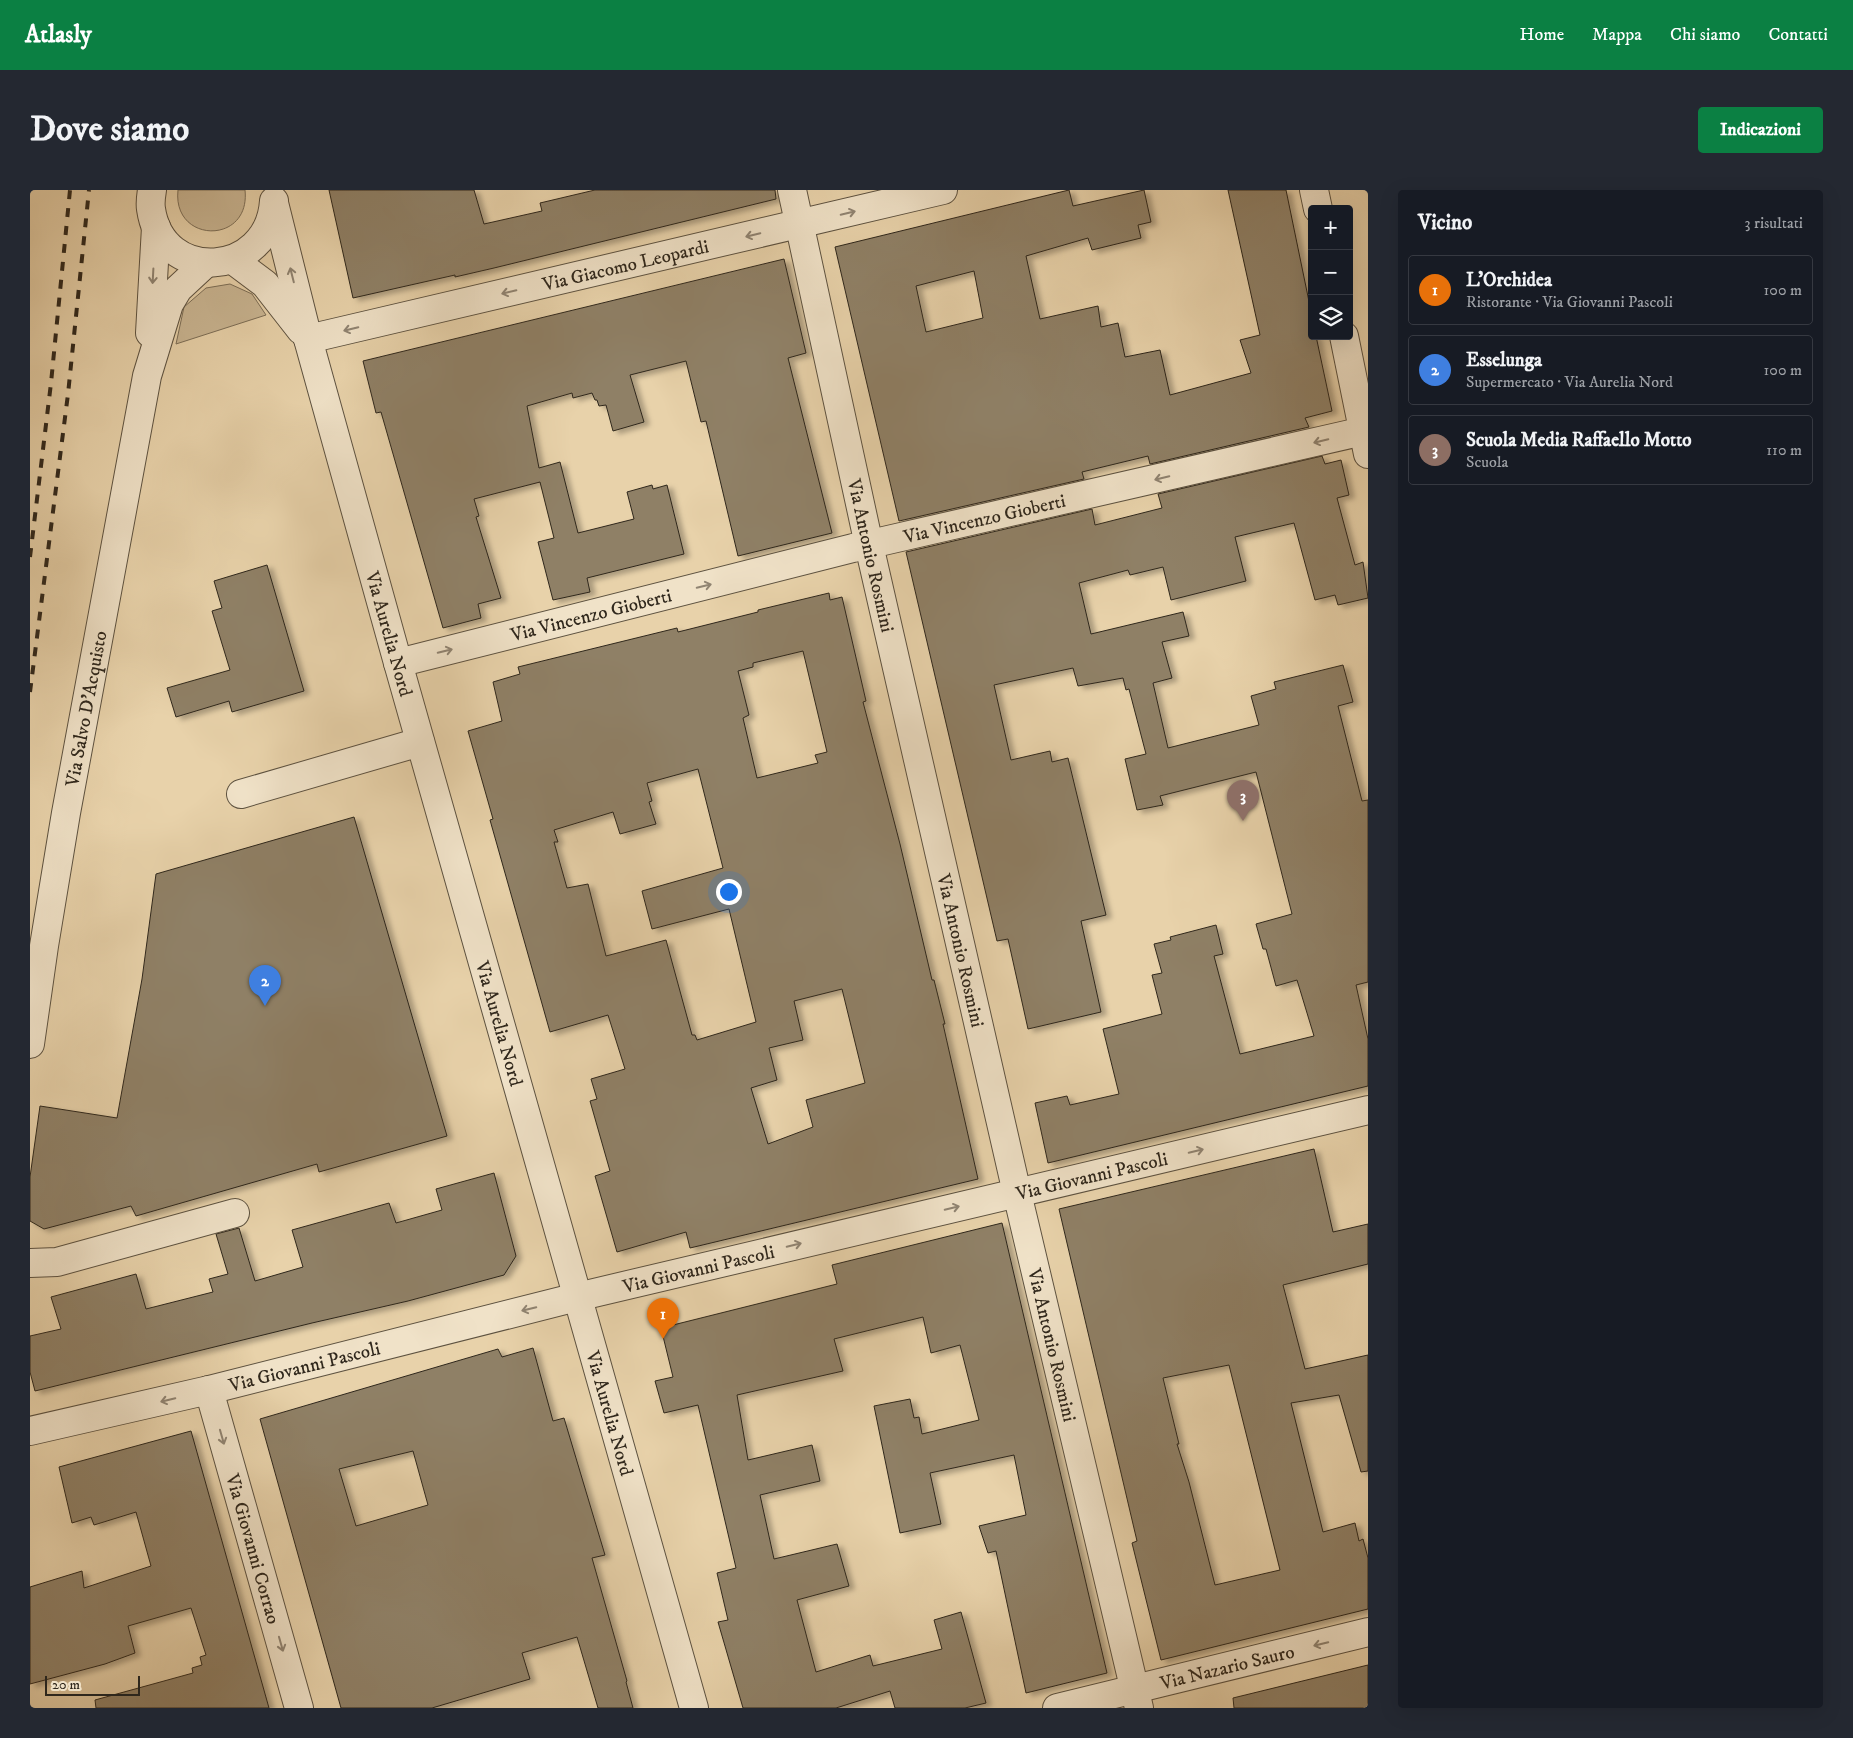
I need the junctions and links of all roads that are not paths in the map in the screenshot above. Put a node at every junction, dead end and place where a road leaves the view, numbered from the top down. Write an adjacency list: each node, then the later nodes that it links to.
1 (152, 190): 8 (street)
2 (792, 190): 7 (street, Via Antonio Rosmini)
3 (943, 190): 7 (street, Via Giacomo Leopardi, one-way to 3)
4 (1314, 190): 6 (street)
5 (273, 196): 9 (street); 11 (street, Via Aurelia Nord, one-way to 5)
6 (1317, 205)
7 (800, 224): 11 (street, Via Giacomo Leopardi, one-way to 11); 15 (street, Via Antonio Rosmini)
8 (156, 227): 10 (street); 13 (street, Via Salvo D'Acquisto, one-way to 13)
9 (233, 260): 10 (street); 11 (street, Via Aurelia Nord)
10 (206, 263): 13 (street, Via Salvo D'Acquisto)
11 (308, 339): 16 (street, Via Aurelia Nord)
12 (1345, 340): 14 (street)
13 (147, 376): 19 (street, Via Salvo D'Acquisto)
14 (1366, 438): 15 (street, Via Vincenzo Gioberti, one-way to 15)
15 (869, 545): 16 (street, Via Vincenzo Gioberti, one-way to 15); 21 (street, Via Antonio Rosmini)
16 (398, 663): 17 (street, Via Aurelia Nord)
17 (420, 742): 18 (street); 24 (street, Via Aurelia Nord)
18 (241, 794)
19 (30, 1044)
20 (1368, 1110): 21 (street, Via Giovanni Pascoli, one-way to 20)
21 (1017, 1192): 24 (street, Via Giovanni Pascoli, one-way to 21); 28 (street, Via Antonio Rosmini)
22 (235, 1213): 23 (street)
23 (30, 1263)
24 (576, 1297): 25 (street, Via Giovanni Pascoli, one-way to 25); 30 (street, Via Aurelia Nord)
25 (209, 1390): 26 (street, Via Giovanni Pascoli, one-way to 26); 29 (street, Via Giovanni Corrao, one-way to 29)
26 (30, 1431)
27 (1368, 1632): 28 (street, Via Nazario Sauro, one-way to 28)
28 (1137, 1699): 31 (street, Via Nazario Sauro)
29 (299, 1708)
30 (694, 1708)
31 (1057, 1708)

